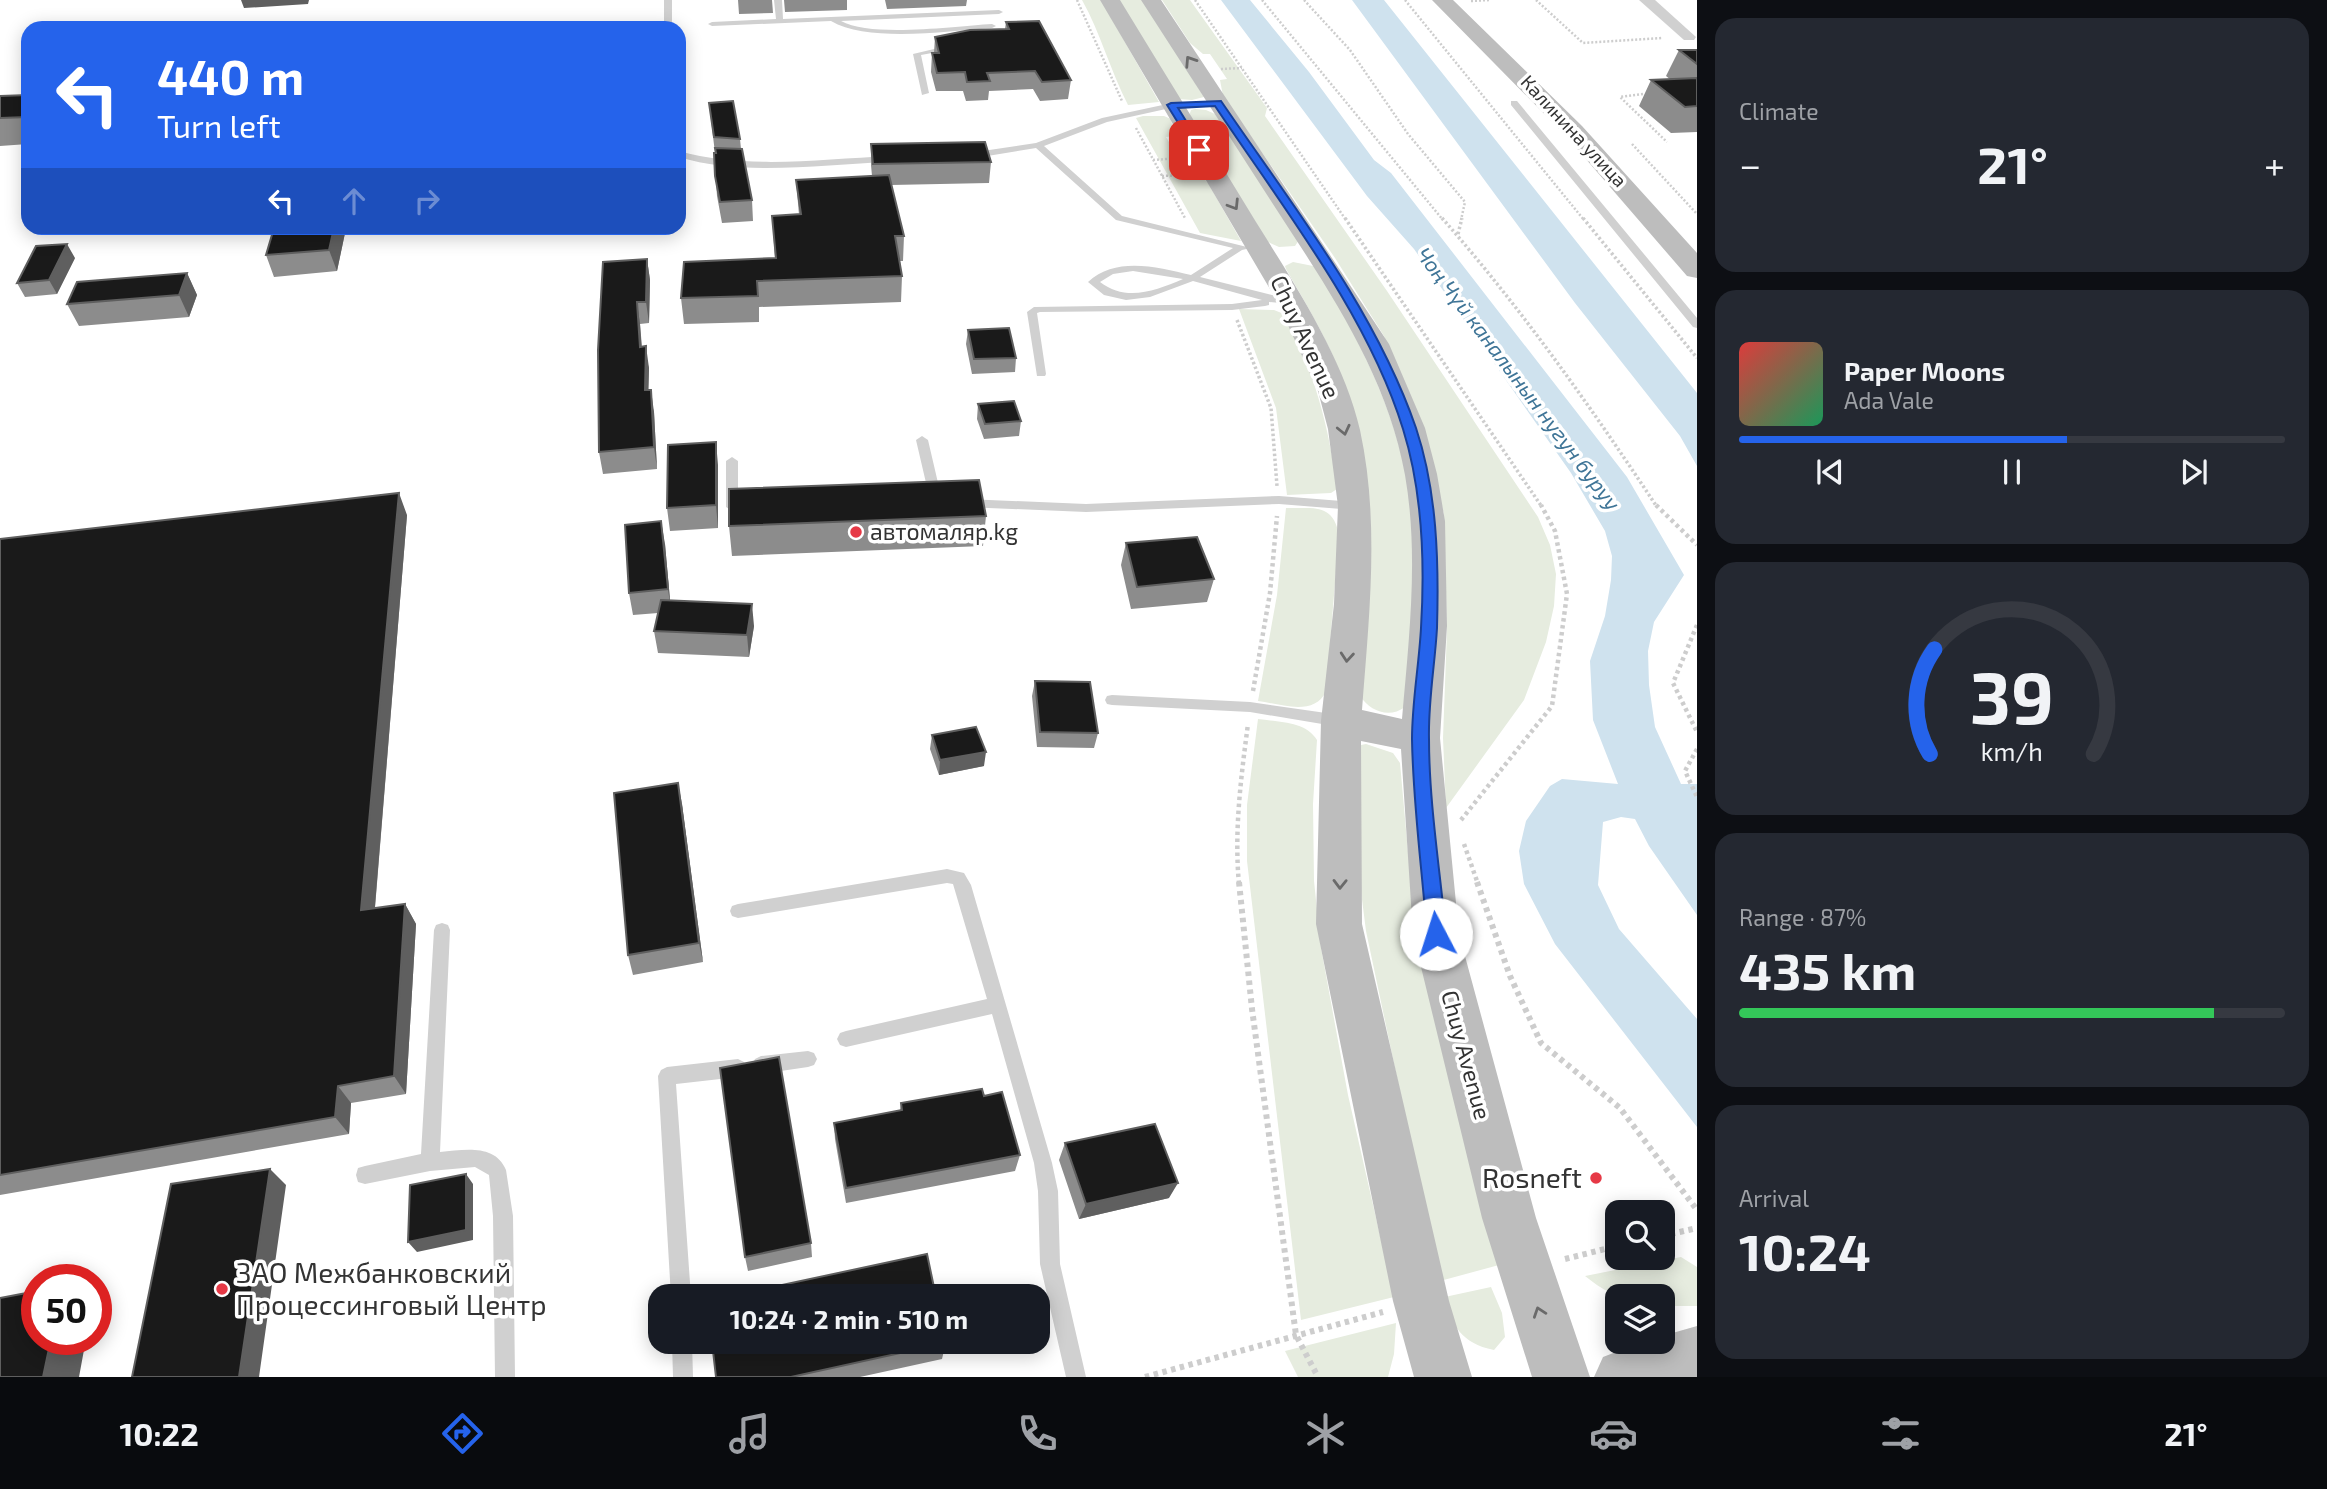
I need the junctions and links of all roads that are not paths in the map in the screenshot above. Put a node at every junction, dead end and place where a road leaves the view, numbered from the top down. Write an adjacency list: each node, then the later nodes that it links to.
1 (668, 0): 10 (lane)
2 (778, 0): 11 (lane)
3 (994, 0): 8 (lane)
4 (1110, 0): 20 (main road, Chuy Avenue)
5 (1152, 0): 17 (main road, Chuy Avenue, one-way to 5)
6 (1442, 0): 27 (main road, Калинина улица)
7 (1646, 0): 15 (street)
8 (999, 12): 9 (lane); 13 (lane)
9 (833, 19): 11 (lane); 13 (lane)
10 (668, 21)
11 (780, 21): 12 (lane)
12 (712, 24)
13 (992, 26): 14 (lane)
14 (982, 39)
15 (1693, 39)
16 (963, 45): 18 (lane)
17 (1217, 86): 20 (main road); 26 (main road, Chuy Avenue)
18 (925, 93)
19 (1514, 103): 30 (lane)
20 (1171, 105): 21 (lane); 25 (main road, Chuy Avenue, one-way to 25)
21 (1038, 145): 23 (lane); 25 (lane)
22 (686, 156): 24 (lane)
23 (963, 157)
24 (900, 159)
25 (1251, 249): 26 (main road); 28 (lane); 29 (main road, Chuy Avenue)
26 (1320, 254): 40 (main road, Chuy Avenue)
27 (1697, 270)
28 (1193, 278): 28 (lane); 29 (lane)
29 (1282, 301): 31 (lane); 36 (main road, Chuy Avenue, one-way to 36)
30 (1697, 325)
31 (1041, 374)
32 (922, 440): 34 (lane)
33 (732, 461): 37 (lane)
34 (937, 501): 35 (lane); 36 (lane)
35 (923, 502)
36 (1355, 506): 39 (main road, Chuy Avenue, one-way to 39)
37 (746, 510)
38 (1112, 700): 39 (lane)
39 (1341, 721): 40 (main road); 54 (main road, Chuy Avenue, one-way to 54)
40 (1420, 738): 55 (main road, Chuy Avenue, one-way to 40)
41 (738, 911): 43 (lane)
42 (442, 930): 46 (lane)
43 (998, 1006): 44 (lane); 53 (lane)
44 (846, 1039)
45 (808, 1059): 48 (lane)
46 (430, 1161): 47 (lane); 51 (lane)
47 (365, 1175)
48 (680, 1284)
49 (682, 1354): 52 (lane)
50 (1697, 1354): 56 (main road)
51 (505, 1377)
52 (683, 1377)
53 (1076, 1377)
54 (1443, 1377)
55 (1561, 1377)
56 (1623, 1377)

